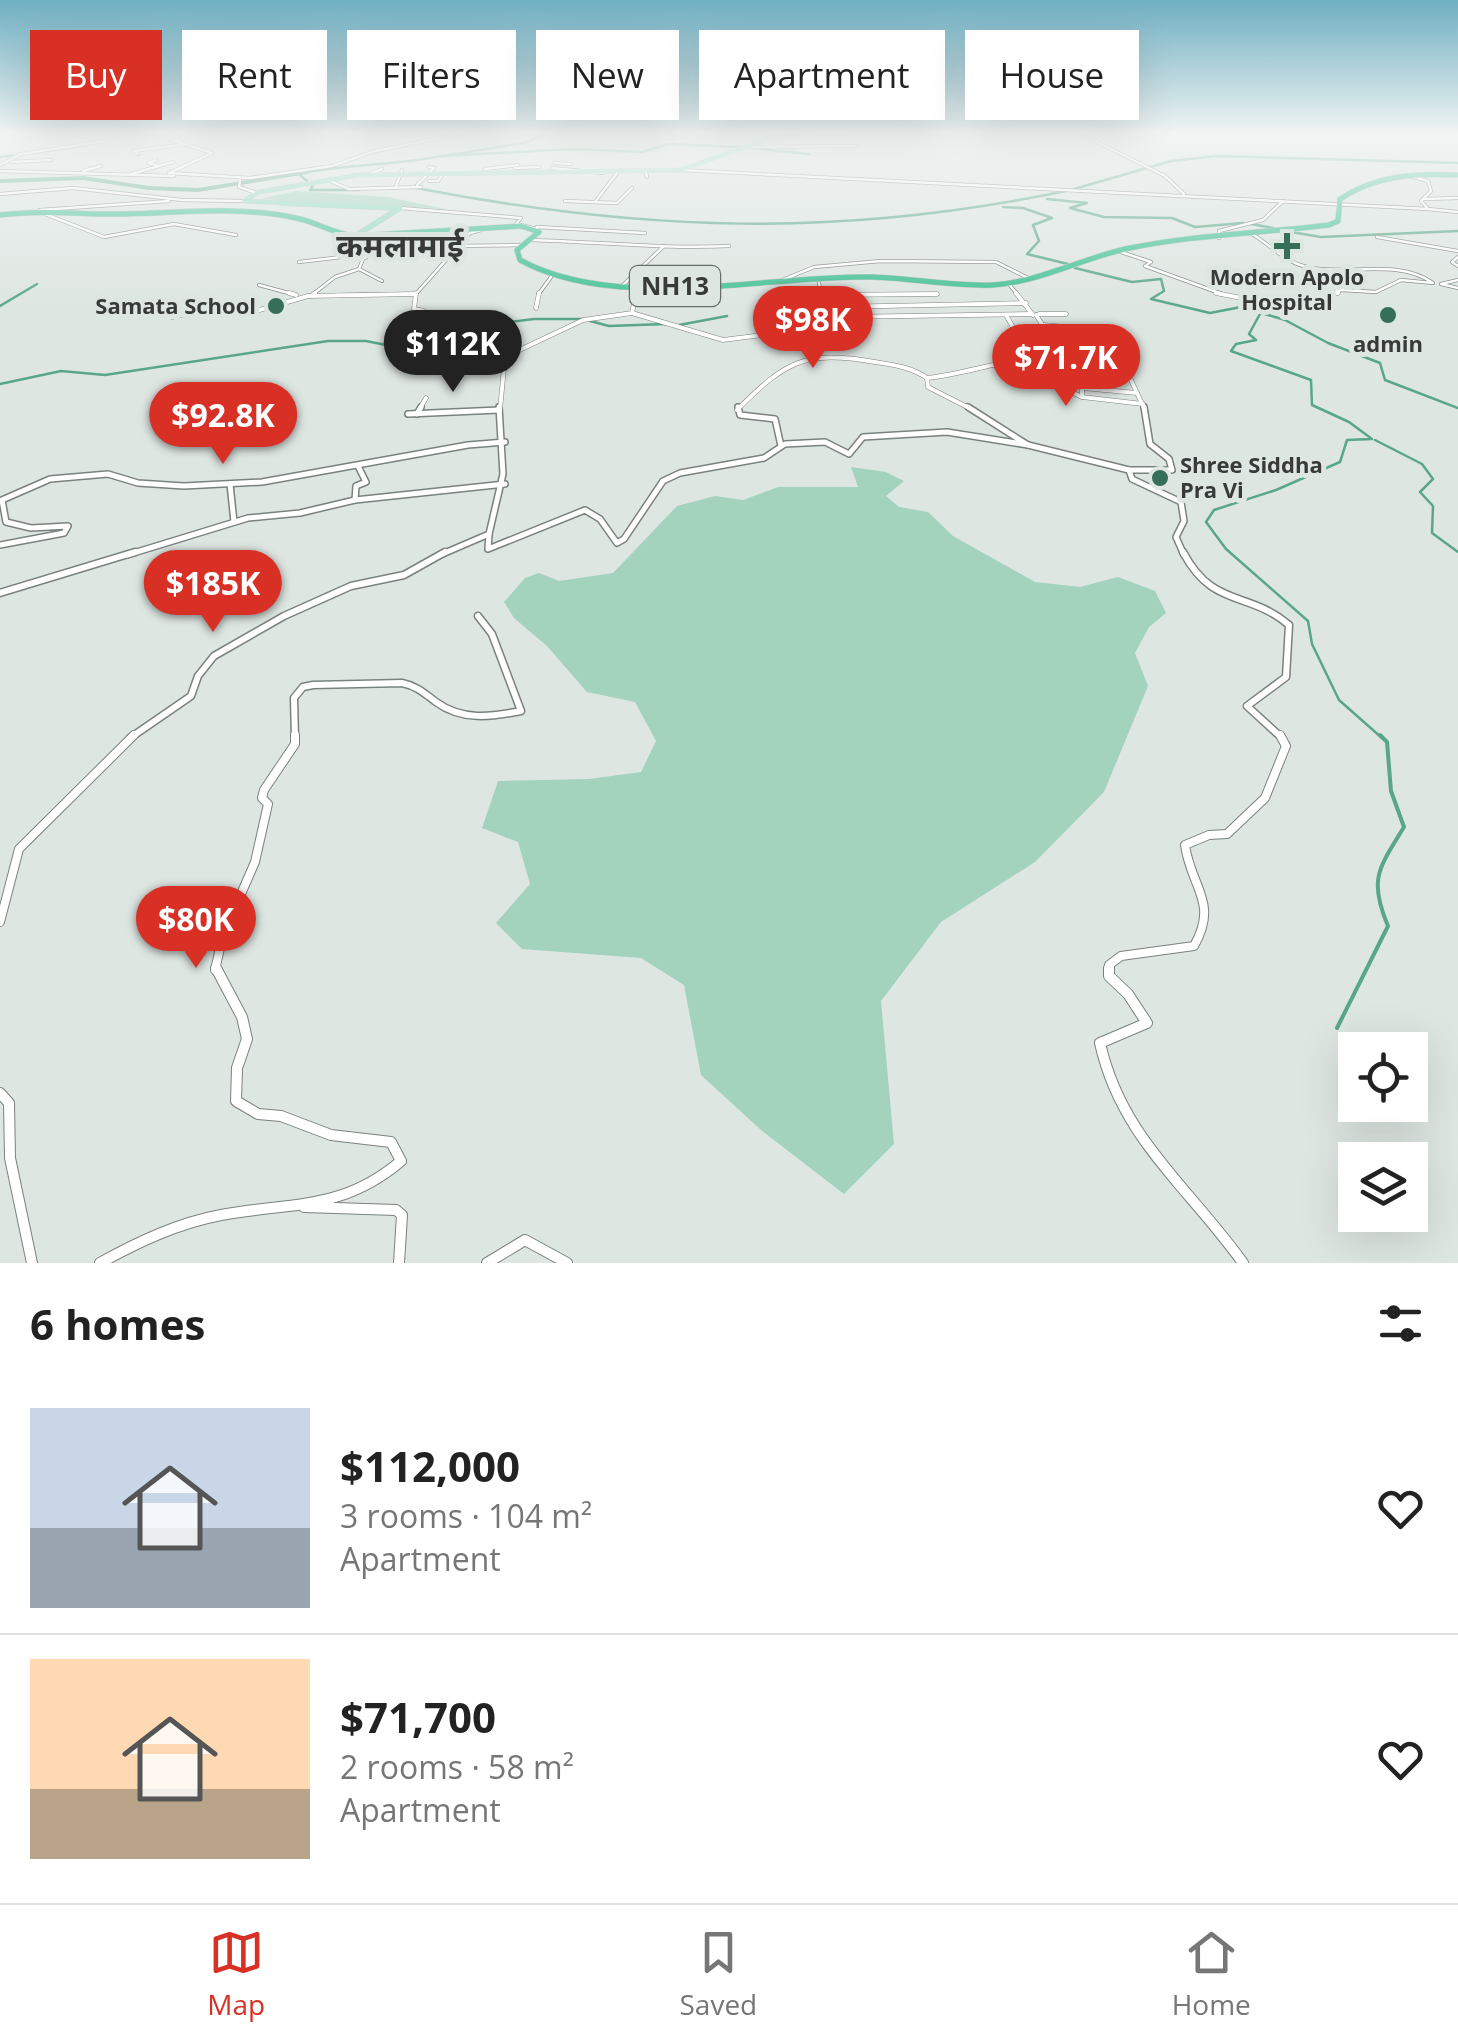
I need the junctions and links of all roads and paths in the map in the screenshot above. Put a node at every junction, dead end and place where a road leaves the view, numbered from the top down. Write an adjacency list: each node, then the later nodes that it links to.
1 (25, 192): 13 (street)
2 (107, 192): 17 (street)
3 (253, 192): 12 (street)
4 (262, 192): 12 (main road)
5 (587, 192): 20 (street)
6 (603, 192): 22 (street)
7 (629, 192): 23 (street)
8 (1123, 192): 14 (street)
9 (1182, 192): 14 (street)
10 (1350, 192): 24 (highway, NH13)
11 (1430, 192): 16 (street)
12 (256, 193): 18 (main road)
13 (0, 194)
14 (1185, 195): 21 (street)
15 (1458, 198): 16 (street)
16 (1422, 199): 26 (street)
17 (178, 200): 18 (street); 27 (street)
18 (247, 200): 25 (main road)
19 (565, 201): 20 (street)
20 (580, 201): 22 (street)
21 (1283, 201): 24 (street); 39 (street)
22 (595, 202): 23 (street)
23 (606, 203): 29 (street)
24 (1338, 203): 26 (street); 35 (highway, NH13)
25 (400, 208): 33 (street); 37 (main road)
26 (1428, 209): 30 (street)
27 (40, 210): 28 (highway); 37 (highway)
28 (19, 212): 31 (highway); 36 (street)
29 (596, 212)
30 (1458, 212)
31 (0, 215)
32 (497, 228): 33 (highway); 37 (highway); 43 (street)
33 (537, 228): 34 (street); 40 (highway)
34 (645, 233)
35 (1252, 234): 39 (highway, NH13); 58 (street)
36 (236, 235)
37 (355, 236): 46 (street)
38 (1377, 236): 47 (street)
39 (1219, 238): 45 (highway, NH13)
40 (530, 240): 41 (highway); 42 (street)
41 (523, 245): 43 (street); 51 (highway)
42 (664, 245): 44 (street); 63 (street)
43 (457, 246): 67 (street)
44 (729, 246)
45 (1118, 251): 53 (highway, NH13); 58 (street)
46 (372, 254): 48 (street); 50 (street)
47 (1458, 254): 49 (street)
48 (298, 262)
49 (1458, 266)
50 (359, 269): 55 (street); 71 (street)
51 (551, 277): 59 (highway, NH13); 77 (street)
52 (606, 278): 59 (street)
53 (1030, 278): 60 (highway, NH13); 65 (street)
54 (1458, 280): 61 (street)
55 (382, 281)
56 (933, 282): 57 (highway, NH13); 60 (highway, NH13); 69 (street)
57 (820, 283): 65 (highway, NH13); 70 (street)
58 (1434, 283): 61 (street)
59 (598, 284): 63 (highway, NH13)
60 (1008, 284): 72 (street)
61 (1442, 284): 66 (street)
62 (259, 285): 71 (street)
63 (622, 286): 64 (highway, NH13)
64 (637, 286): 65 (highway, NH13); 78 (street)
65 (749, 286)
66 (1458, 288)
67 (415, 294): 71 (street); 90 (street)
68 (894, 294): 69 (street); 70 (street); 74 (street)
69 (937, 294): 75 (street)
70 (821, 295): 76 (street)
71 (309, 296): 83 (street)
72 (1026, 303): 73 (street); 81 (street)
73 (966, 304): 75 (street); 79 (street)
74 (900, 306): 75 (street); 76 (street)
75 (943, 306)
76 (834, 307): 79 (street)
77 (536, 308)
78 (632, 313): 86 (street); 90 (street)
79 (976, 314): 80 (street)
80 (1005, 314): 81 (street); 87 (street)
81 (1036, 314): 82 (street); 84 (street)
82 (1066, 314)
83 (172, 317)
84 (1042, 324): 85 (street); 88 (street)
85 (1081, 327): 89 (street); 93 (street)
86 (778, 332)
87 (1018, 336): 88 (street); 91 (street)
88 (1051, 338): 89 (street)
89 (1082, 344): 91 (street)
90 (506, 356): 94 (street); 102 (street)
91 (1083, 358): 95 (street)
92 (1022, 360): 95 (street); 96 (street); 99 (street)
93 (1124, 360)
94 (476, 365)
95 (1083, 366): 97 (street); 98 (street)
96 (927, 378): 106 (street); 107 (street)
97 (1083, 388): 98 (street); 99 (street)
98 (1138, 393): 101 (street)
99 (1082, 397): 101 (street)
100 (426, 398): 104 (street)
101 (1144, 404): 109 (street)
102 (499, 410): 104 (street); 105 (street)
103 (408, 414): 104 (street)
104 (417, 414)
105 (505, 442): 108 (street); 111 (street)
106 (781, 446): 107 (street); 114 (street)
107 (1028, 446): 109 (street)
108 (358, 466): 110 (street); 112 (street)
109 (1129, 470): 126 (street)
110 (230, 484): 113 (street); 115 (street)
111 (505, 484): 112 (street); 114 (street)
112 (355, 500): 113 (street)
113 (234, 522): 116 (street)
114 (490, 534): 118 (street)
115 (0, 544)
116 (0, 593)
117 (478, 616): 120 (street)
118 (0, 922)
119 (0, 1093): 121 (street)
120 (298, 1206): 122 (street); 123 (street)
121 (32, 1263)
122 (100, 1263)
123 (399, 1263)
124 (487, 1263): 125 (street)
125 (567, 1263)
126 (1243, 1263)

